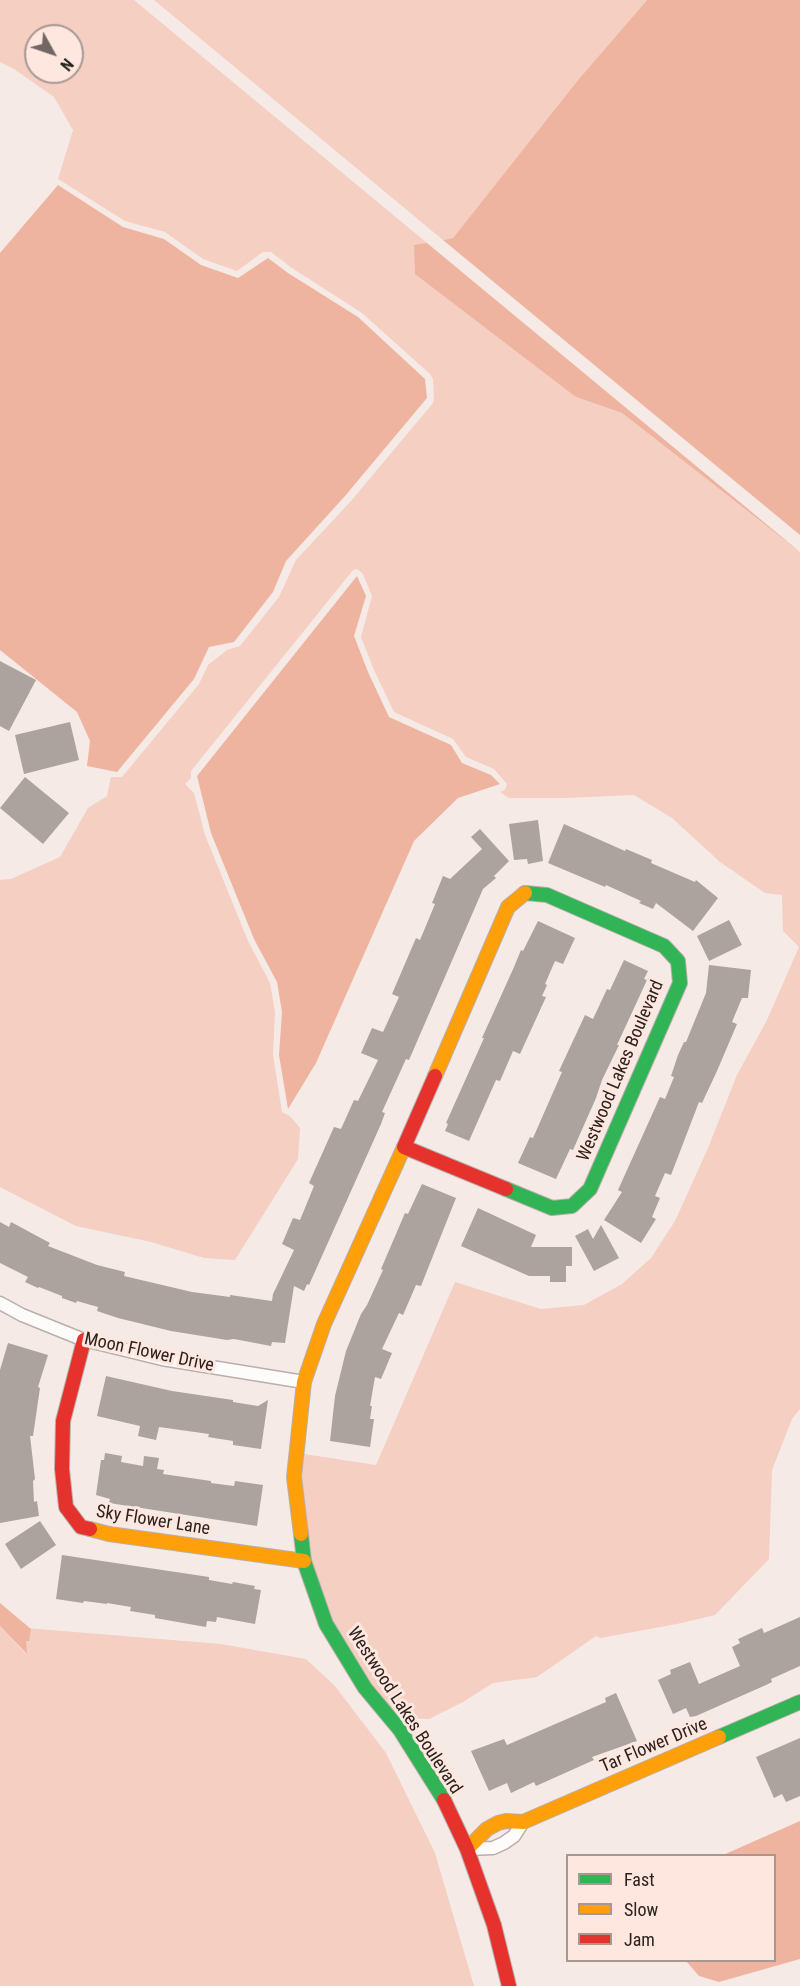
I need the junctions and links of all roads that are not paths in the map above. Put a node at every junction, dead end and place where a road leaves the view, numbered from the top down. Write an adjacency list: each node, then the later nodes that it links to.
1 (404, 1147): 1 (street, Westwood Lakes Boulevard); 4 (street, Westwood Lakes Boulevard)
2 (0, 1303): 3 (street, Moon Flower Drive)
3 (84, 1340): 4 (street, Moon Flower Drive); 5 (street, Sky Flower Lane)
4 (304, 1382): 5 (street, Westwood Lakes Boulevard)
5 (304, 1561): 8 (street, Westwood Lakes Boulevard)
6 (800, 1702): 7 (street, Tar Flower Drive)
7 (523, 1822): 8 (street, Tar Flower Drive); 8 (street, Tar Flower Drive)
8 (467, 1849): 9 (street, Westwood Lakes Boulevard)
9 (509, 1986)

